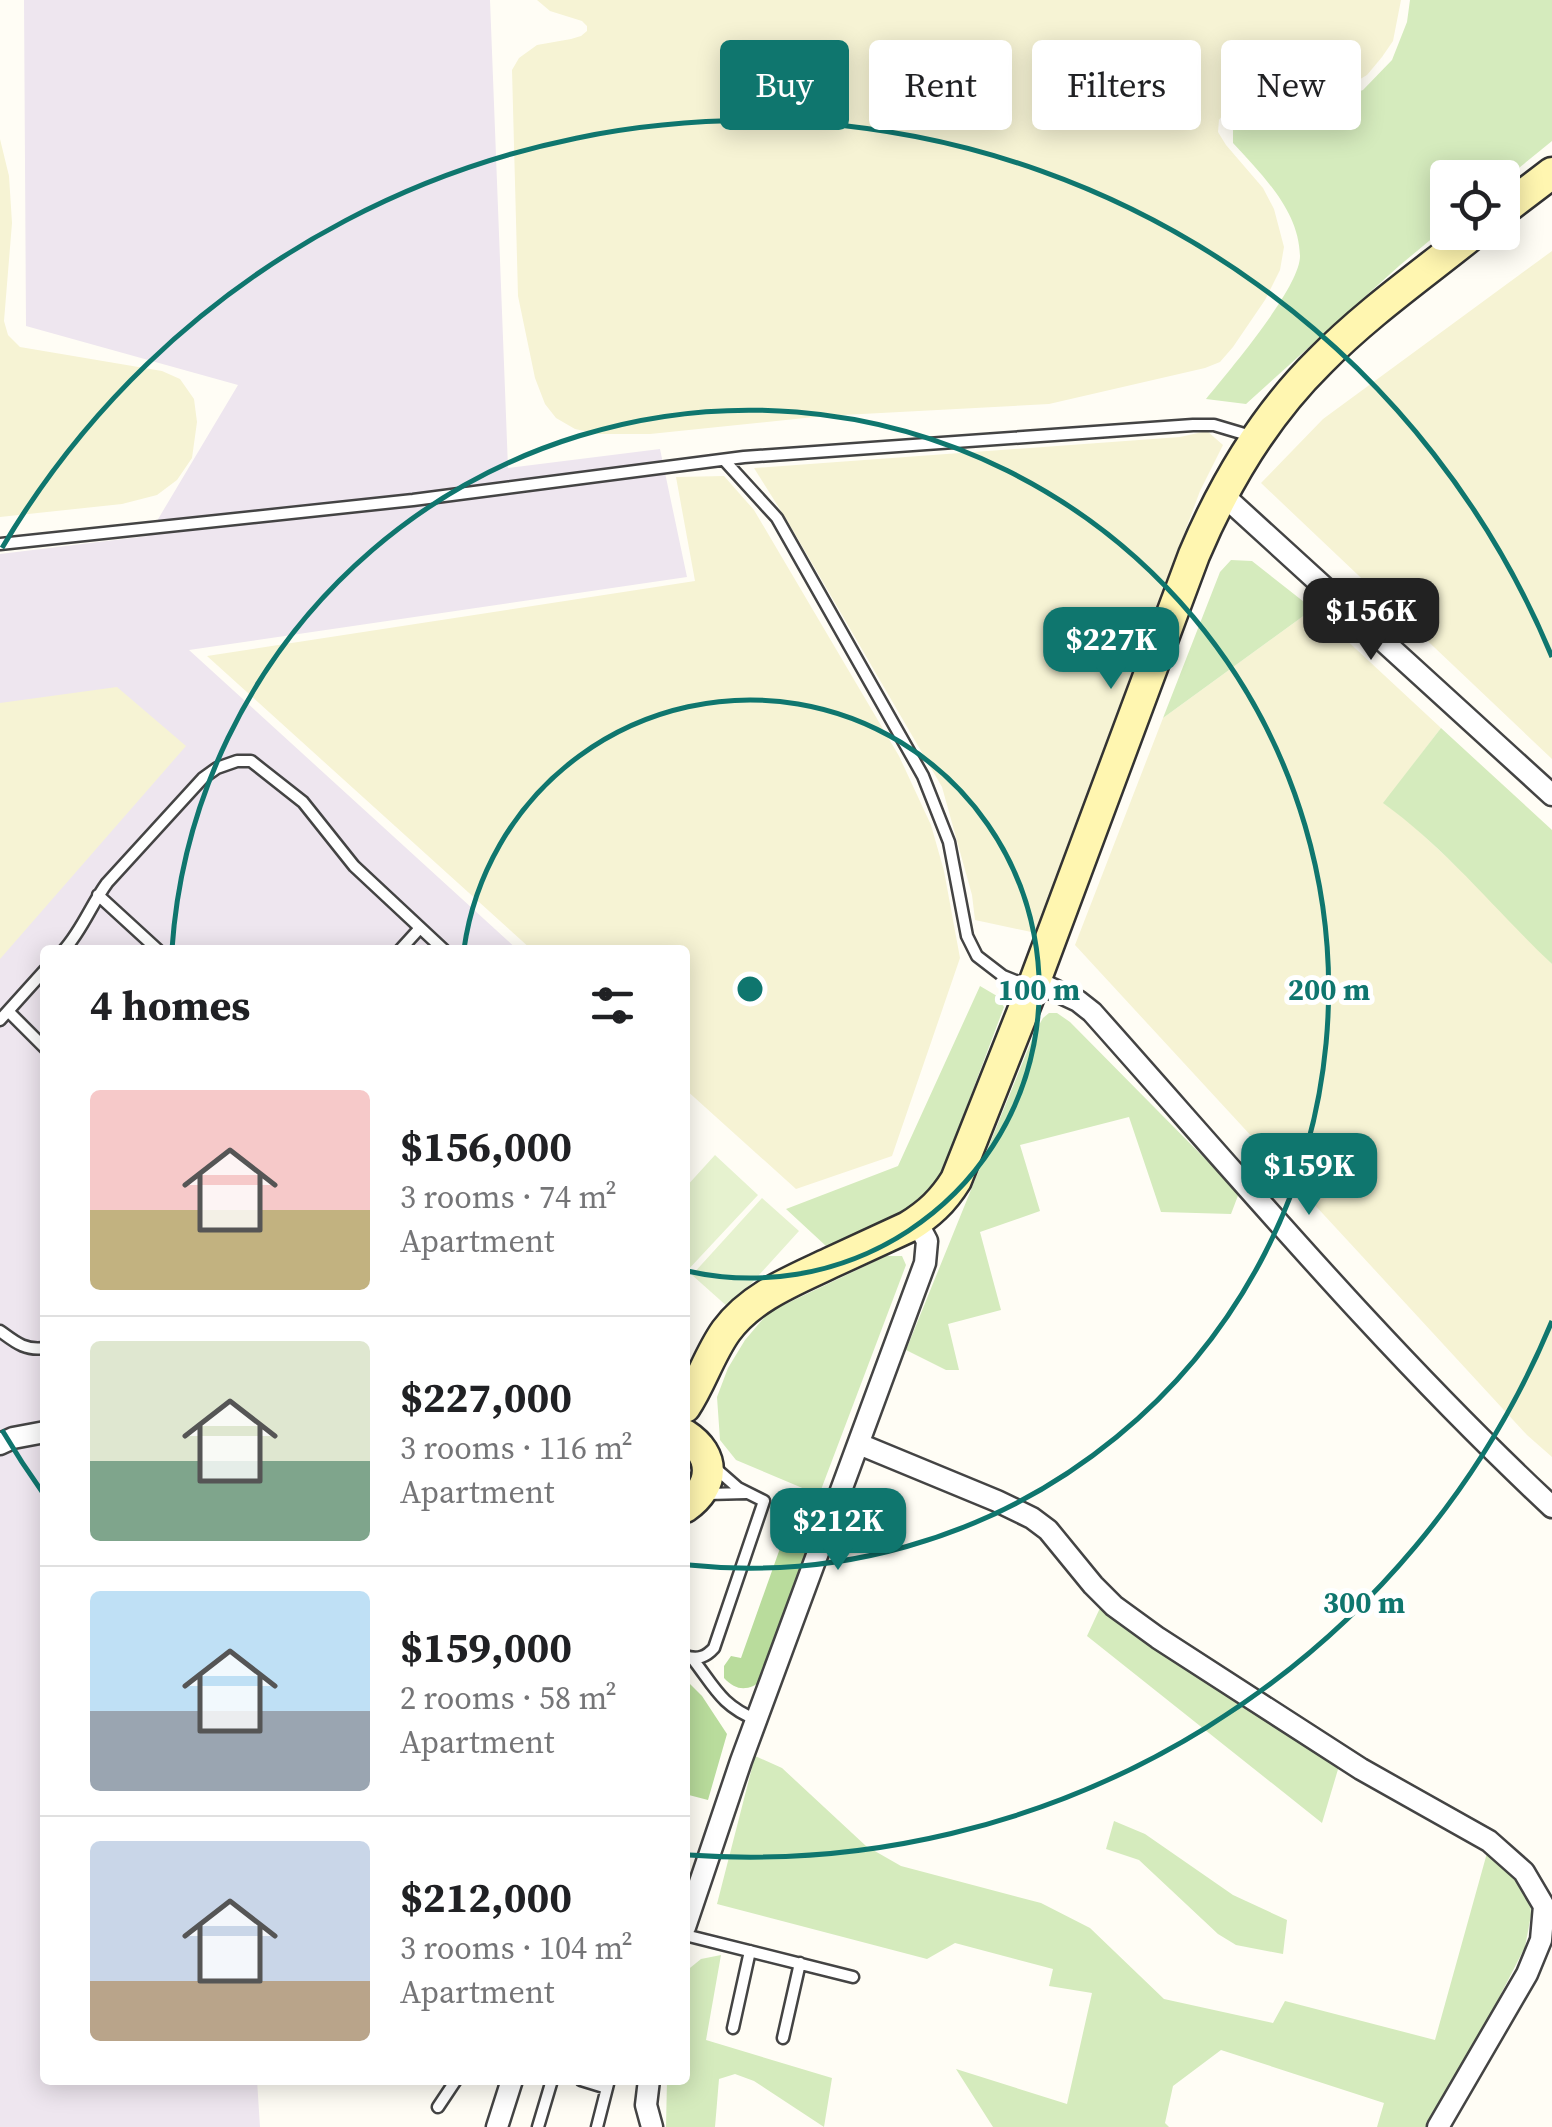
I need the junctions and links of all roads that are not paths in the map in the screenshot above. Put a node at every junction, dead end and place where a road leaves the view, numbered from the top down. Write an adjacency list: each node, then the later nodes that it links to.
1 (1552, 173): 2 (main road)
2 (1520, 198)
3 (1453, 250): 4 (main road)
4 (1257, 438): 5 (lane); 6 (main road)
5 (724, 460): 7 (lane); 16 (lane)
6 (1222, 495): 8 (street); 16 (main road)
7 (0, 544)
8 (1552, 796)
9 (98, 896): 10 (lane); 11 (lane); 12 (lane)
10 (420, 928): 13 (lane); 14 (lane)
11 (68, 945)
12 (152, 945)
13 (405, 945)
14 (439, 945)
15 (40, 976): 17 (lane)
16 (1034, 984): 19 (main road); 29 (street)
17 (4, 1016): 18 (lane)
18 (40, 1044)
19 (916, 1222): 22 (main road); 25 (street)
20 (0, 1331): 21 (lane)
21 (40, 1349)
22 (690, 1399): 26 (main road)
23 (40, 1432): 24 (street)
24 (0, 1444)
25 (859, 1444): 32 (street); 50 (street)
26 (698, 1448): 27 (lane); 28 (main road)
27 (747, 1494): 28 (lane); 30 (lane)
28 (691, 1507)
29 (1552, 1507)
30 (690, 1657)
31 (690, 1660): 32 (lane)
32 (757, 1720): 33 (street)
33 (690, 1913)
34 (690, 1936): 35 (lane)
35 (750, 1951): 36 (lane); 38 (lane)
36 (800, 1963): 37 (lane); 39 (lane)
37 (853, 1976)
38 (733, 2028)
39 (783, 2038)
40 (453, 2085): 45 (lane)
41 (511, 2085): 46 (street)
42 (551, 2085): 47 (lane)
43 (608, 2085): 48 (lane)
44 (648, 2085): 49 (street)
45 (438, 2107)
46 (498, 2127)
47 (538, 2127)
48 (597, 2127)
49 (652, 2127)
50 (1438, 2127)

